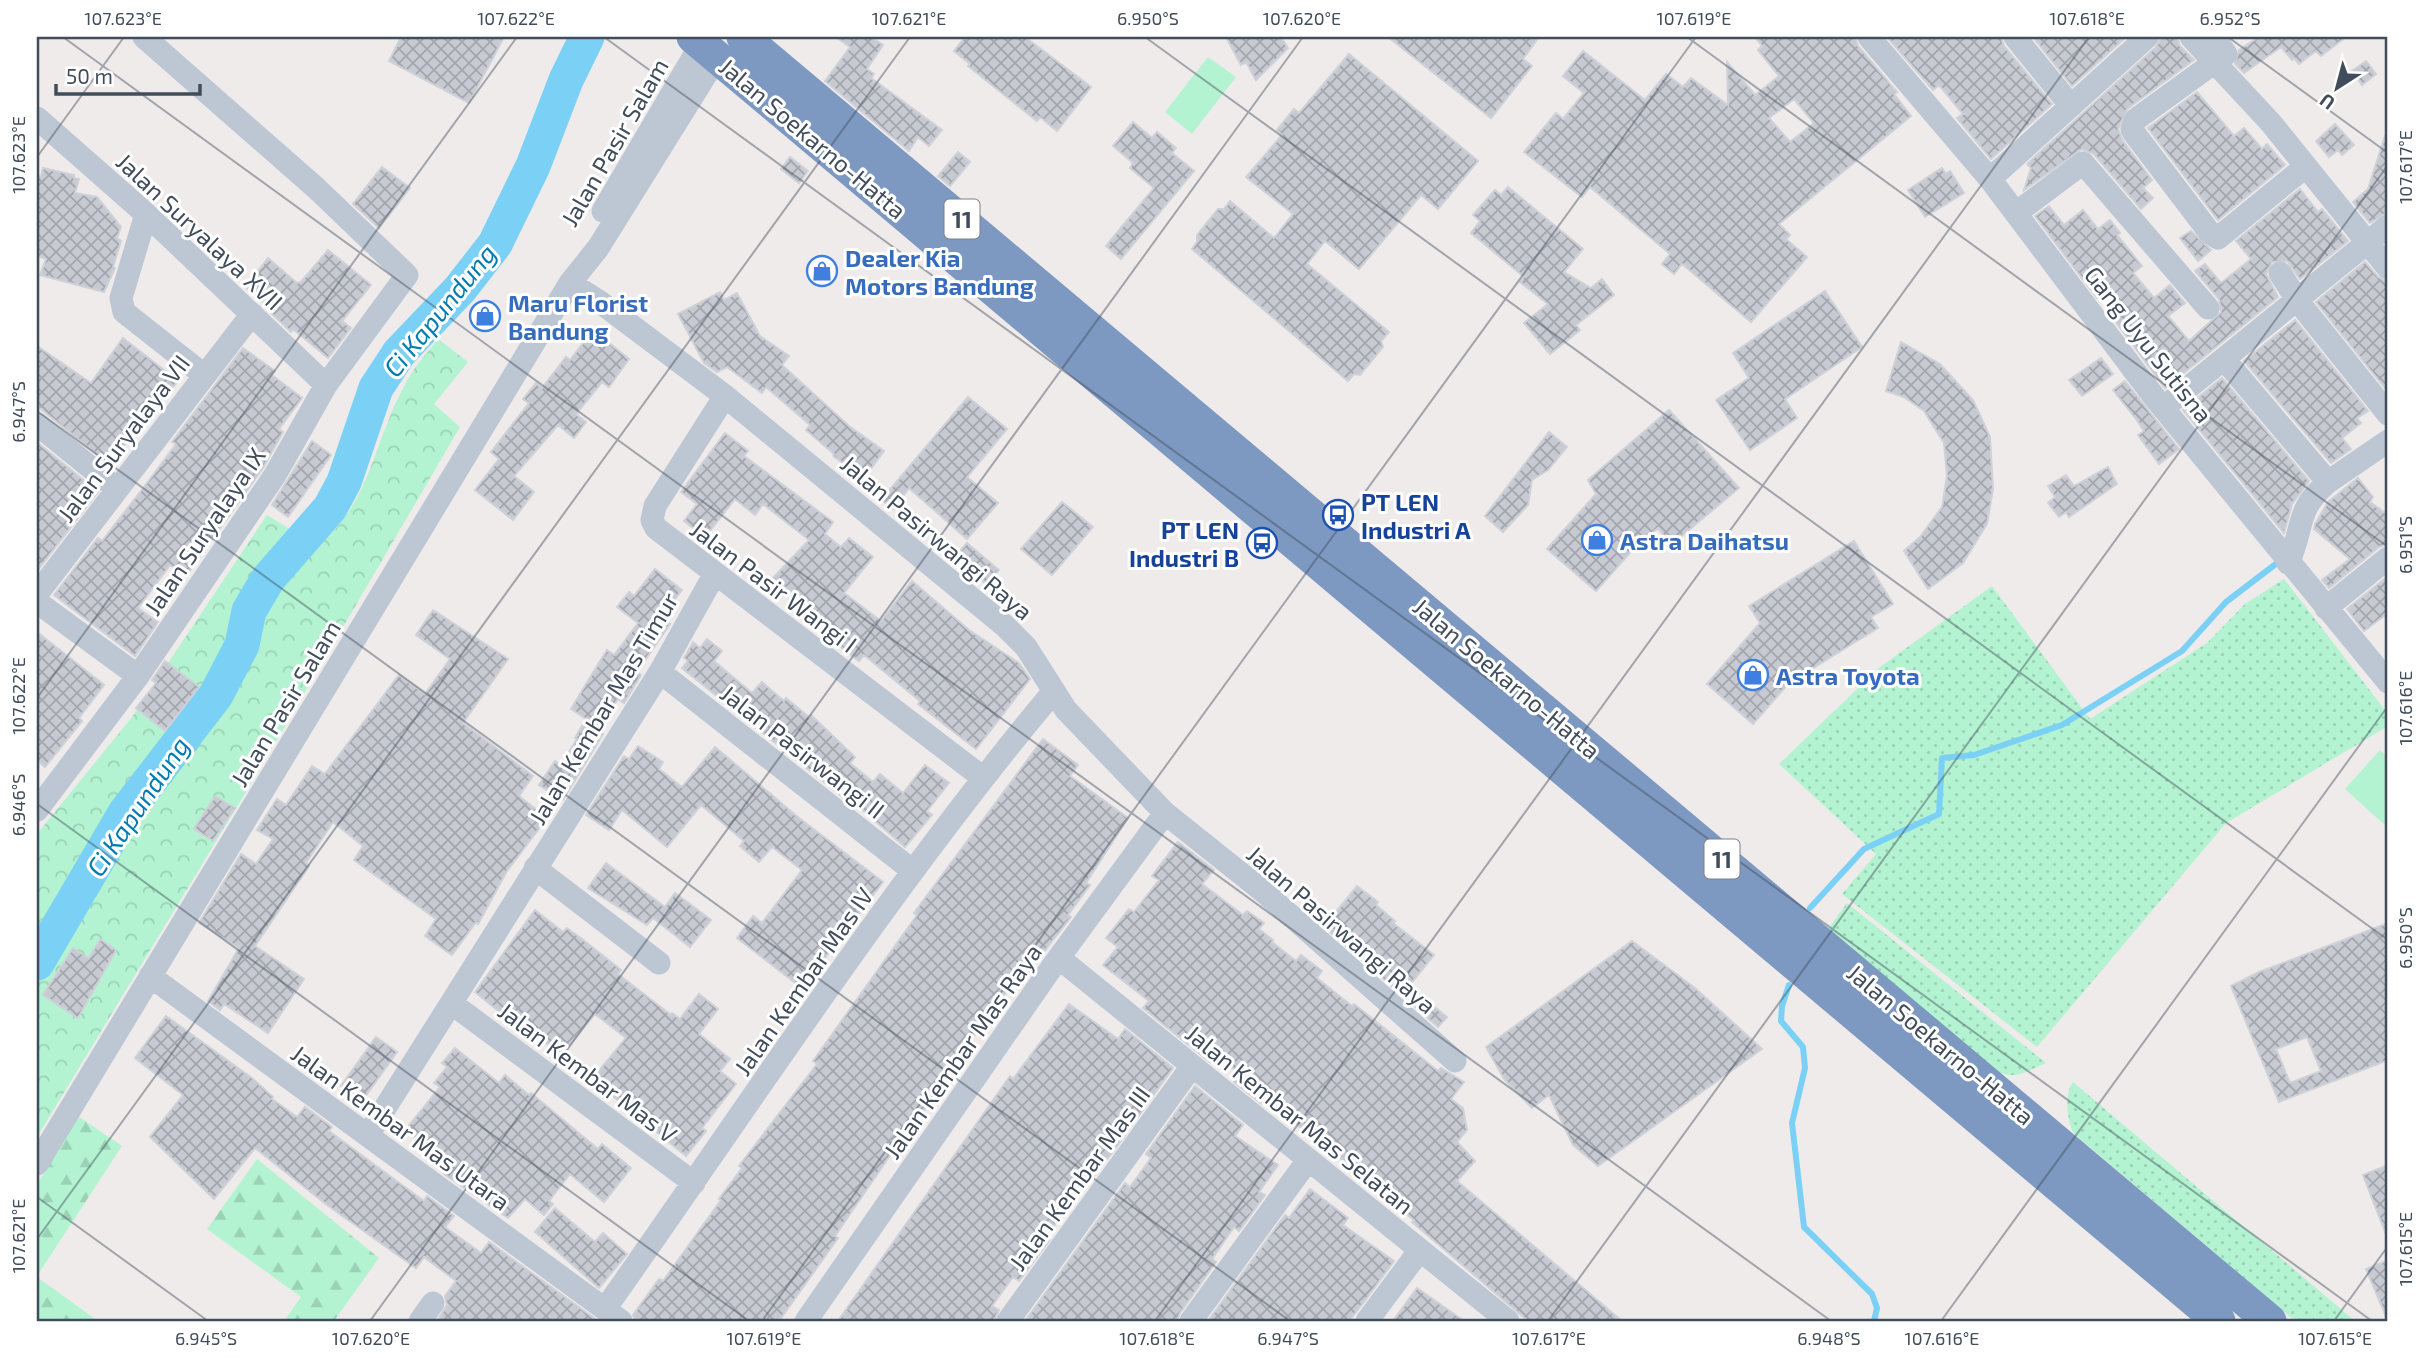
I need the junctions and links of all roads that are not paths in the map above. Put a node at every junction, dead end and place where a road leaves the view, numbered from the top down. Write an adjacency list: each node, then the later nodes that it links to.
1 (144, 37): 26 (street, Jalan Suryalaya IX)
2 (743, 37): 28 (highway, Jalan Soekarno-Hatta / 11)
3 (1869, 37): 13 (street, Gang Uyu Sutisna)
4 (2015, 37): 10 (street)
5 (2147, 37): 10 (street)
6 (2191, 37): 9 (street)
7 (2214, 37): 9 (street)
8 (704, 46): 20 (street, Jalan Pasir Salam); 32 (highway, Jalan Soekarno-Hatta / 11)
9 (2215, 63): 12 (street); 12 (street)
10 (2071, 106): 13 (street)
11 (38, 123): 15 (street, Jalan Suryalaya XVII)
12 (2305, 167): 17 (street)
13 (1990, 180): 14 (street, Gang Uyu Sutisna)
14 (2016, 213): 22 (street); 29 (street, Gang Uyu Sutisna)
15 (146, 214): 23 (street, Jalan Suryalaya XVII); 25 (street)
16 (2388, 226): 17 (street)
17 (2368, 242): 18 (street); 21 (street)
18 (2388, 268)
19 (2280, 273): 21 (street)
20 (575, 276): 27 (street, Jalan Pasirwangi Raya); 53 (street, Jalan Pasir Salam)
21 (2297, 300): 24 (street); 30 (street)
22 (2208, 308)
23 (252, 314): 25 (street, Jalan Suryalaya VII); 26 (street, Jalan Suryalaya XVII)
24 (2224, 359): 29 (street); 34 (street)
25 (204, 375): 35 (street, Jalan Suryalaya VII)
26 (326, 385): 43 (street, Jalan Suryalaya IX)
27 (725, 396): 38 (street, Jalan Pasir Wangi I); 45 (street, Jalan Pasirwangi Raya)
28 (1174, 396): 32 (highway); 69 (highway, Jalan Soekarno-Hatta / 11)
29 (2163, 408): 37 (street, Gang Uyu Sutisna)
30 (2388, 414)
31 (37, 424): 35 (street)
32 (1151, 425): 68 (highway, Jalan Soekarno-Hatta / 11)
33 (2388, 441): 34 (street)
34 (2328, 482): 37 (street)
35 (117, 489): 39 (street, Jalan Suryalaya VII)
36 (2388, 558): 41 (street)
37 (2285, 560): 41 (street, Gang Uyu Sutisna)
38 (714, 575): 42 (street, Jalan Kembar Mas Timur); 46 (street, Jalan Pasir Wangi I)
39 (37, 594)
40 (37, 602): 43 (street)
41 (2326, 608): 44 (street, Gang Uyu Sutisna)
42 (660, 672): 49 (street, Jalan Kembar Mas Timur); 50 (street, Jalan Pasirwangi II)
43 (138, 676): 47 (street, Jalan Suryalaya IX)
44 (2388, 682)
45 (1054, 691): 46 (street, Jalan Kembar Mas IV); 48 (street, Jalan Pasirwangi Raya)
46 (982, 777): 50 (street, Jalan Kembar Mas IV)
47 (37, 810)
48 (1165, 813): 51 (street, Jalan Kembar Mas Raya); 55 (street, Jalan Pasirwangi Raya)
49 (535, 868): 52 (street); 54 (street, Jalan Kembar Mas Timur)
50 (913, 871): 60 (street, Jalan Kembar Mas IV)
51 (1059, 958): 56 (street, Jalan Kembar Mas Selatan); 63 (street, Jalan Kembar Mas Raya)
52 (659, 963)
53 (150, 976): 57 (street, Jalan Kembar Mas Utara); 59 (street, Jalan Pasir Salam)
54 (451, 1003): 57 (street, Jalan Kembar Mas Timur); 60 (street, Jalan Kembar Mas V)
55 (1455, 1061)
56 (1192, 1066): 58 (street, Jalan Kembar Mas Selatan); 64 (street, Jalan Kembar Mas III)
57 (369, 1135): 62 (street, Jalan Kembar Mas Utara)
58 (1308, 1160): 61 (street, Jalan Kembar Mas Selatan); 65 (street)
59 (37, 1164)
60 (694, 1184): 62 (street, Jalan Kembar Mas IV)
61 (1420, 1250): 66 (street); 67 (street, Jalan Kembar Mas Selatan)
62 (613, 1315)
63 (806, 1321)
64 (1008, 1321)
65 (1191, 1321)
66 (1367, 1321)
67 (1508, 1321)
68 (2219, 1321)
69 (2270, 1321)

